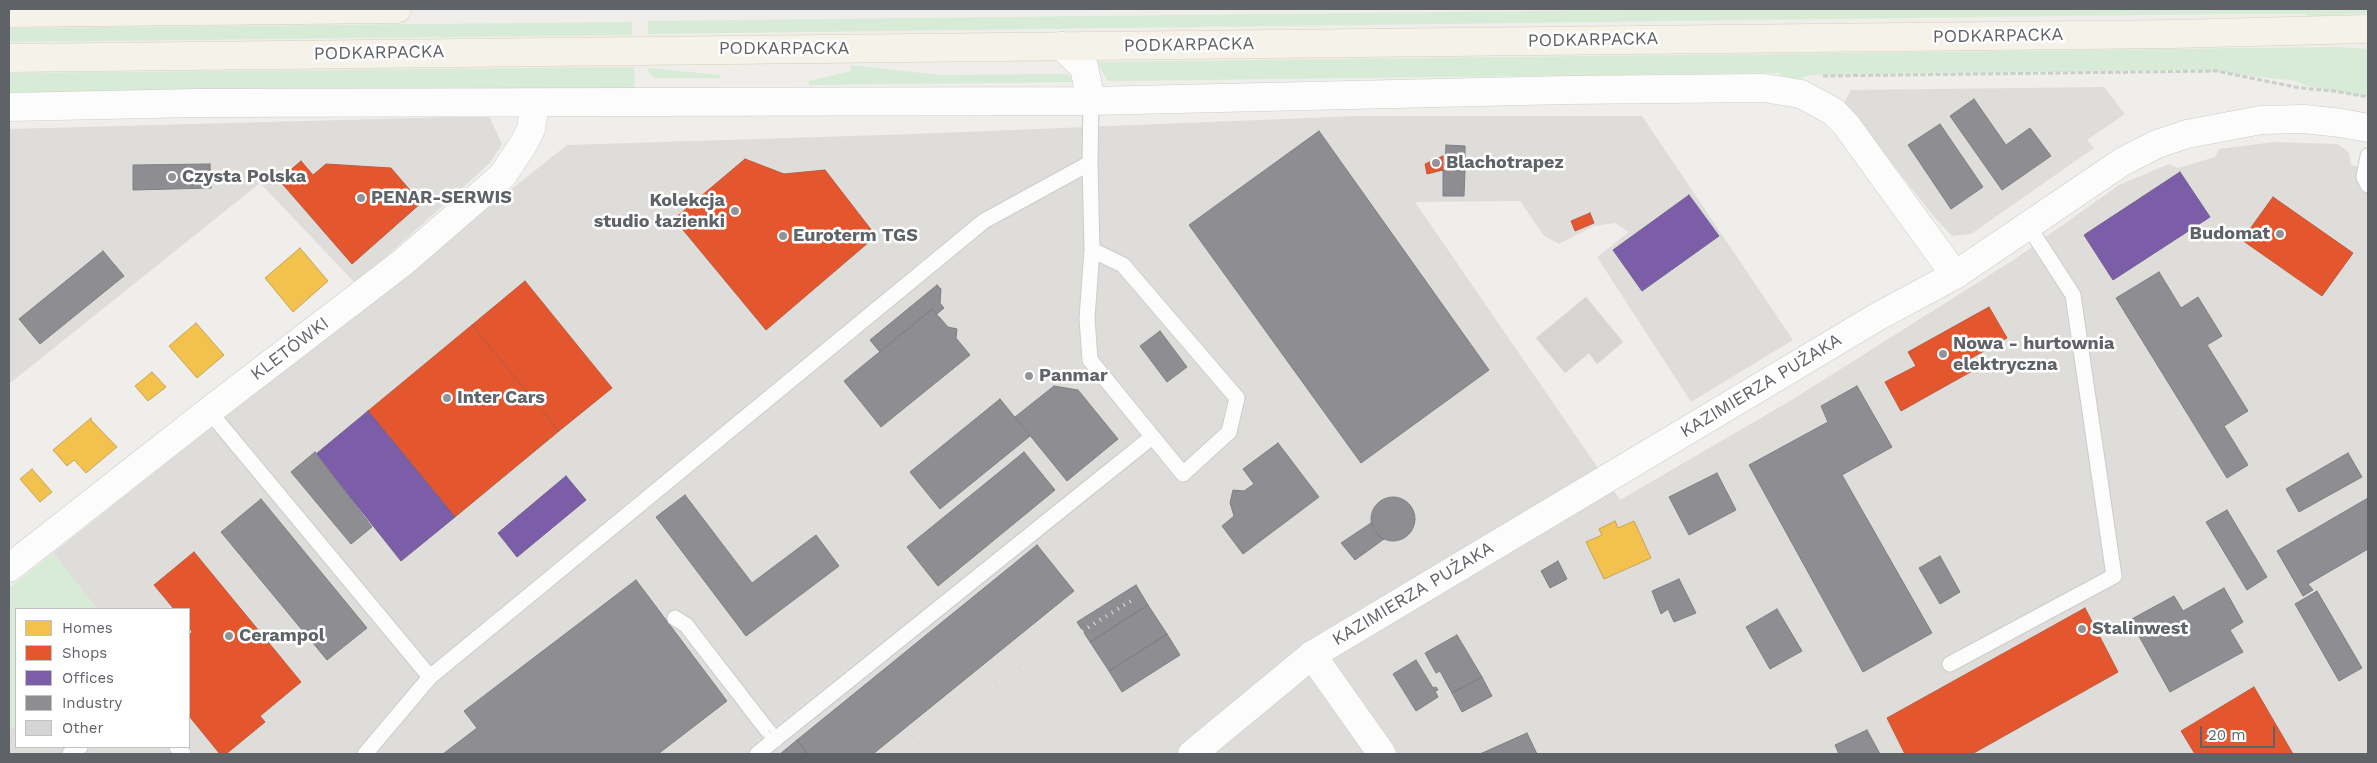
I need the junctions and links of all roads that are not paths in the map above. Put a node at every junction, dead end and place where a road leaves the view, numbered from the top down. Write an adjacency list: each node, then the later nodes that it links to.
1 (397, 9): 2 (main road)
2 (9, 13)
3 (2368, 29): 4 (main road, PODKARPACKA)
4 (1062, 46): 5 (main road, PODKARPACKA); 7 (street)
5 (9, 58)
6 (535, 102): 7 (street); 8 (street); 16 (street, KLETÓWKI)
7 (1091, 102): 11 (lane); 15 (street)
8 (9, 107)
9 (2368, 128): 13 (street, KAZIMIERZA PUŻAKA)
10 (2368, 156): 12 (lane)
11 (1090, 163): 14 (lane); 22 (lane)
12 (2368, 185)
13 (2029, 227): 15 (street, KAZIMIERZA PUŻAKA); 21 (lane)
14 (1092, 250): 17 (lane); 17 (lane)
15 (1955, 275): 20 (street, KAZIMIERZA PUŻAKA)
16 (208, 411): 18 (street, KLETÓWKI); 22 (lane)
17 (1152, 437): 23 (lane)
18 (9, 568)
19 (675, 618): 23 (lane)
20 (1312, 655): 26 (street, KAZIMIERZA PUŻAKA); 27 (street)
21 (1950, 664)
22 (430, 677): 24 (lane)
23 (775, 740): 25 (lane)
24 (365, 754)
25 (757, 754)
26 (1192, 754)
27 (1382, 754)

